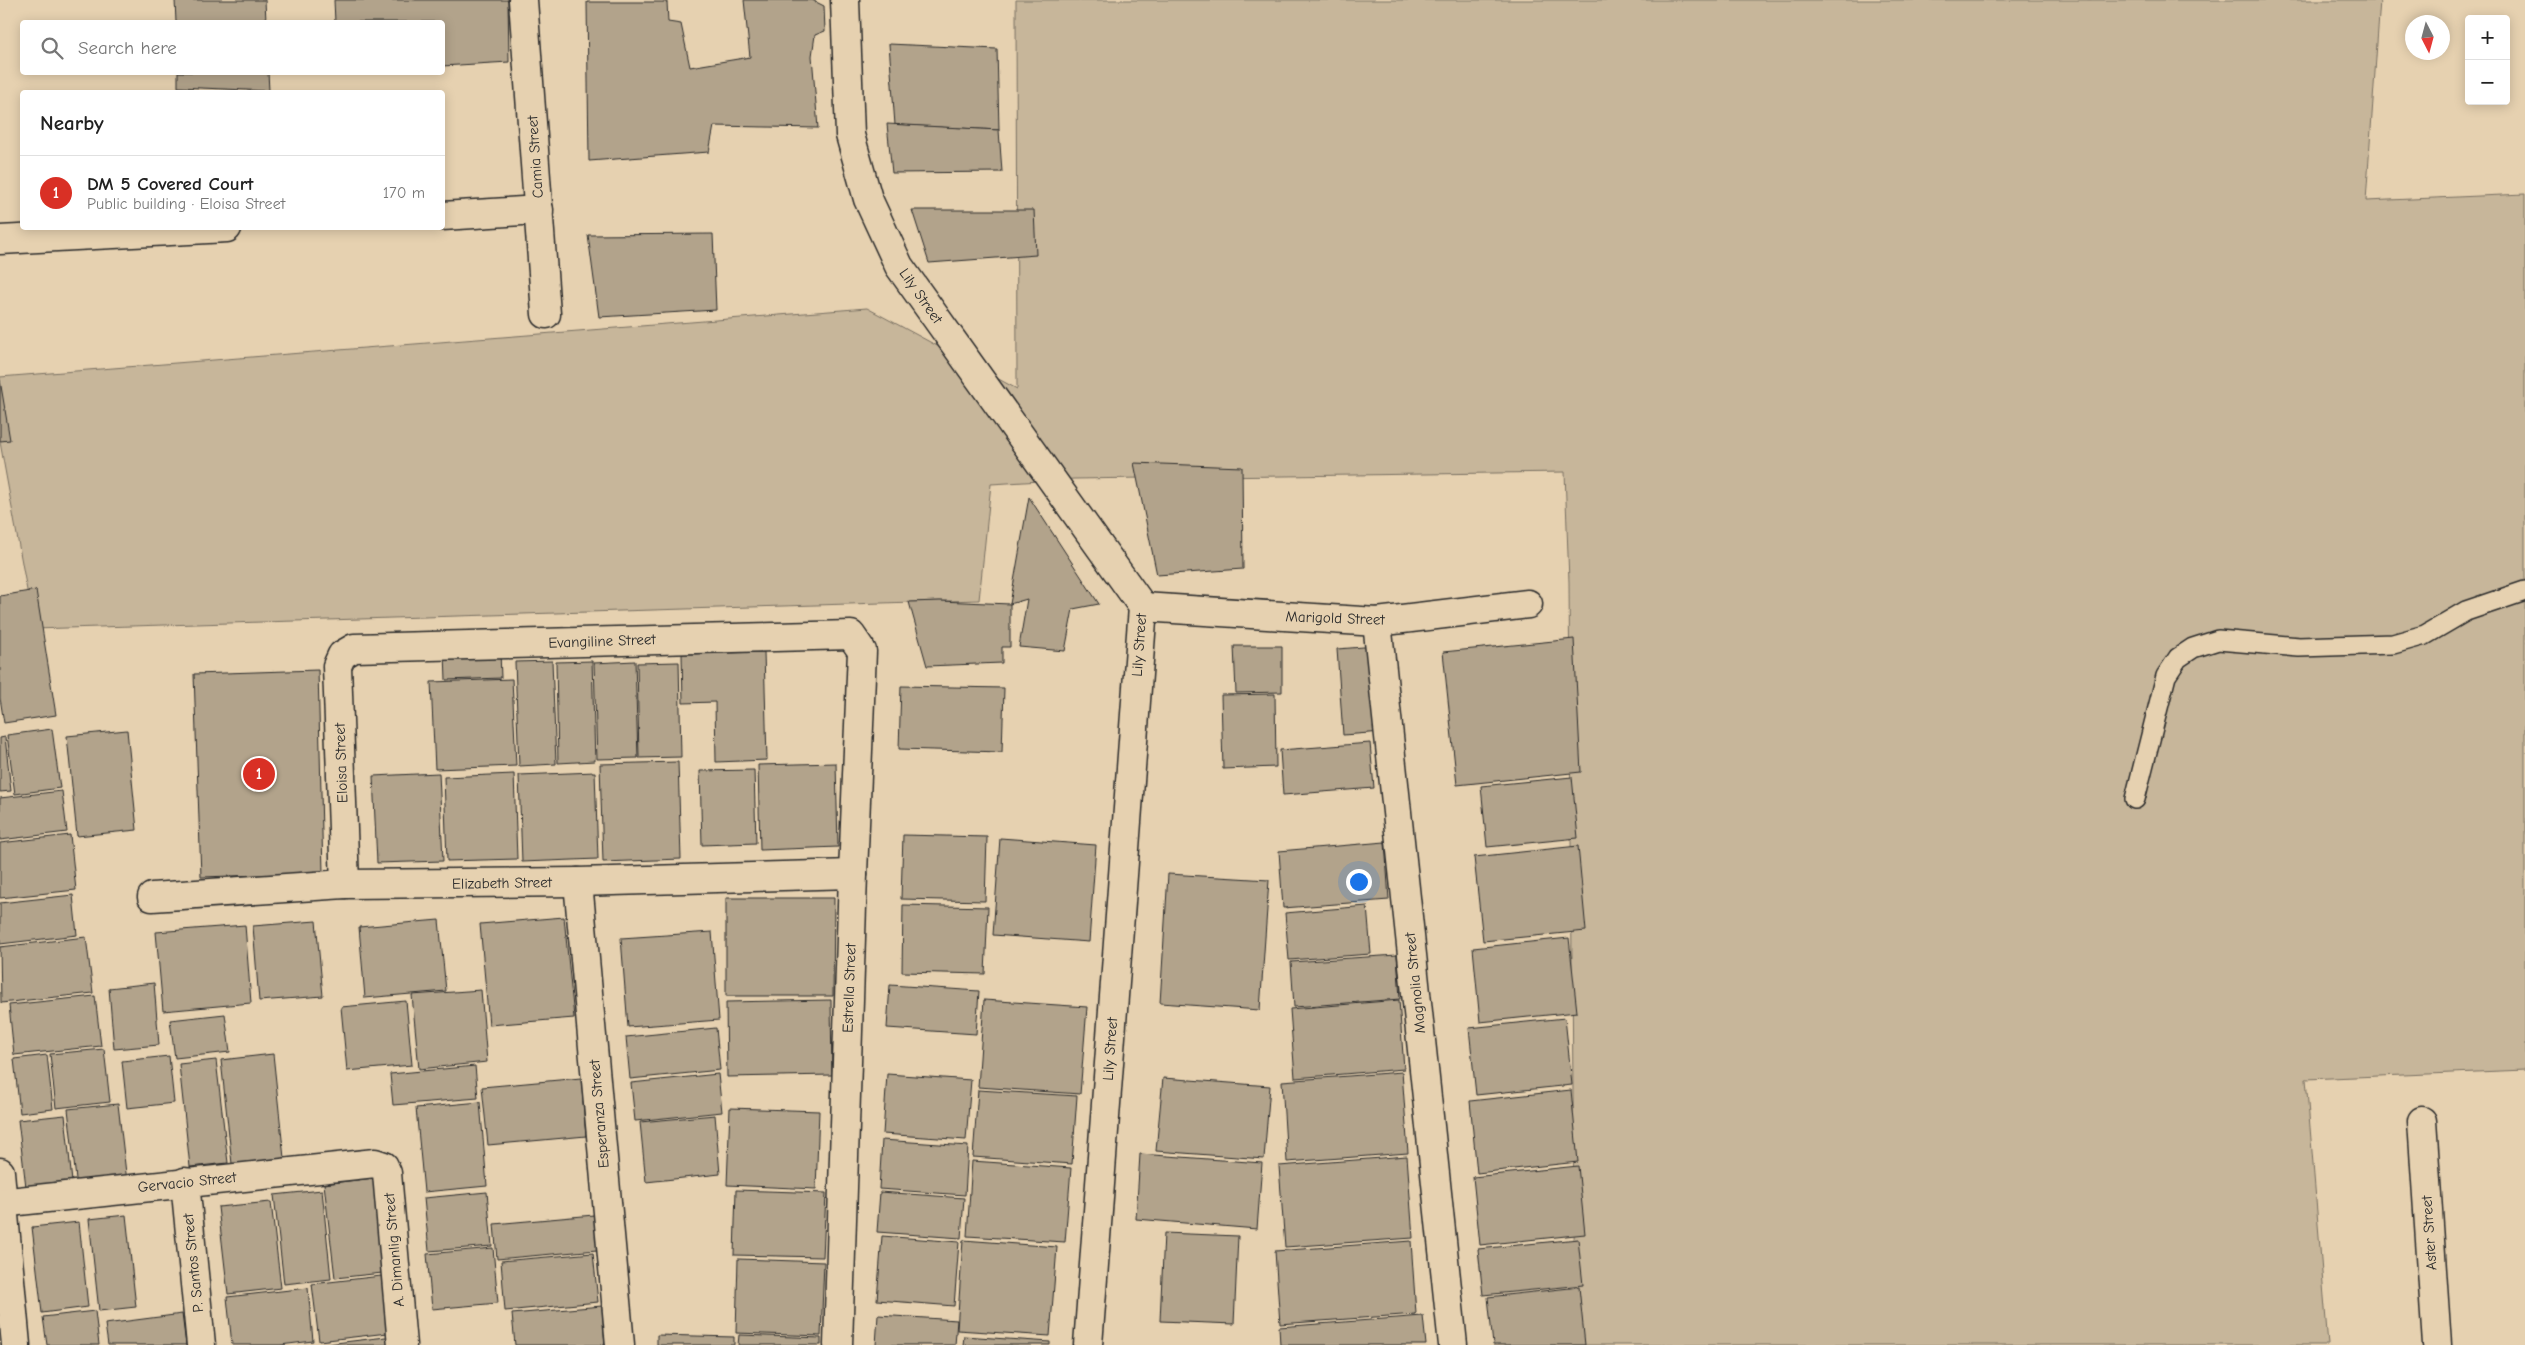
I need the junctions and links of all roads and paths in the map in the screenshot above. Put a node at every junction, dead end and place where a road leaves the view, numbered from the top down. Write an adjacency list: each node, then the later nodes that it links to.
1 (523, 0): 3 (street, Camia Street)
2 (845, 0): 10 (street, Lily Street)
3 (539, 210): 4 (street); 7 (street, Camia Street)
4 (445, 216)
5 (189, 230): 6 (street)
6 (0, 240)
7 (546, 314)
8 (2525, 591): 14 (lane)
9 (1528, 604): 11 (street, Marigold Street)
10 (1142, 607): 11 (street, Marigold Street); 29 (street, Lily Street)
11 (1377, 622): 30 (street, Magnolia Street)
12 (850, 635): 13 (street, Evangiline Street); 15 (street, Estrella Street)
13 (354, 648): 17 (street, Eloisa Street)
14 (2135, 799)
15 (853, 874): 16 (street, Elizabeth Street); 28 (street, Estrella Street)
16 (578, 882): 17 (street, Elizabeth Street); 27 (street, Esperanza Street)
17 (345, 884): 18 (street, Elizabeth Street)
18 (152, 897)
19 (2422, 1121): 31 (street, Aster Street)
20 (374, 1163): 22 (street, Gervacio Street); 26 (street, A. Dimanlig Street)
21 (0, 1172): 23 (street)
22 (184, 1182): 23 (street, Gervacio Street); 25 (street, P. Santos Street)
23 (2, 1203): 24 (street)
24 (16, 1345)
25 (201, 1345)
26 (402, 1345)
27 (620, 1345)
28 (838, 1345)
29 (1088, 1345)
30 (1452, 1345)
31 (2437, 1345)

